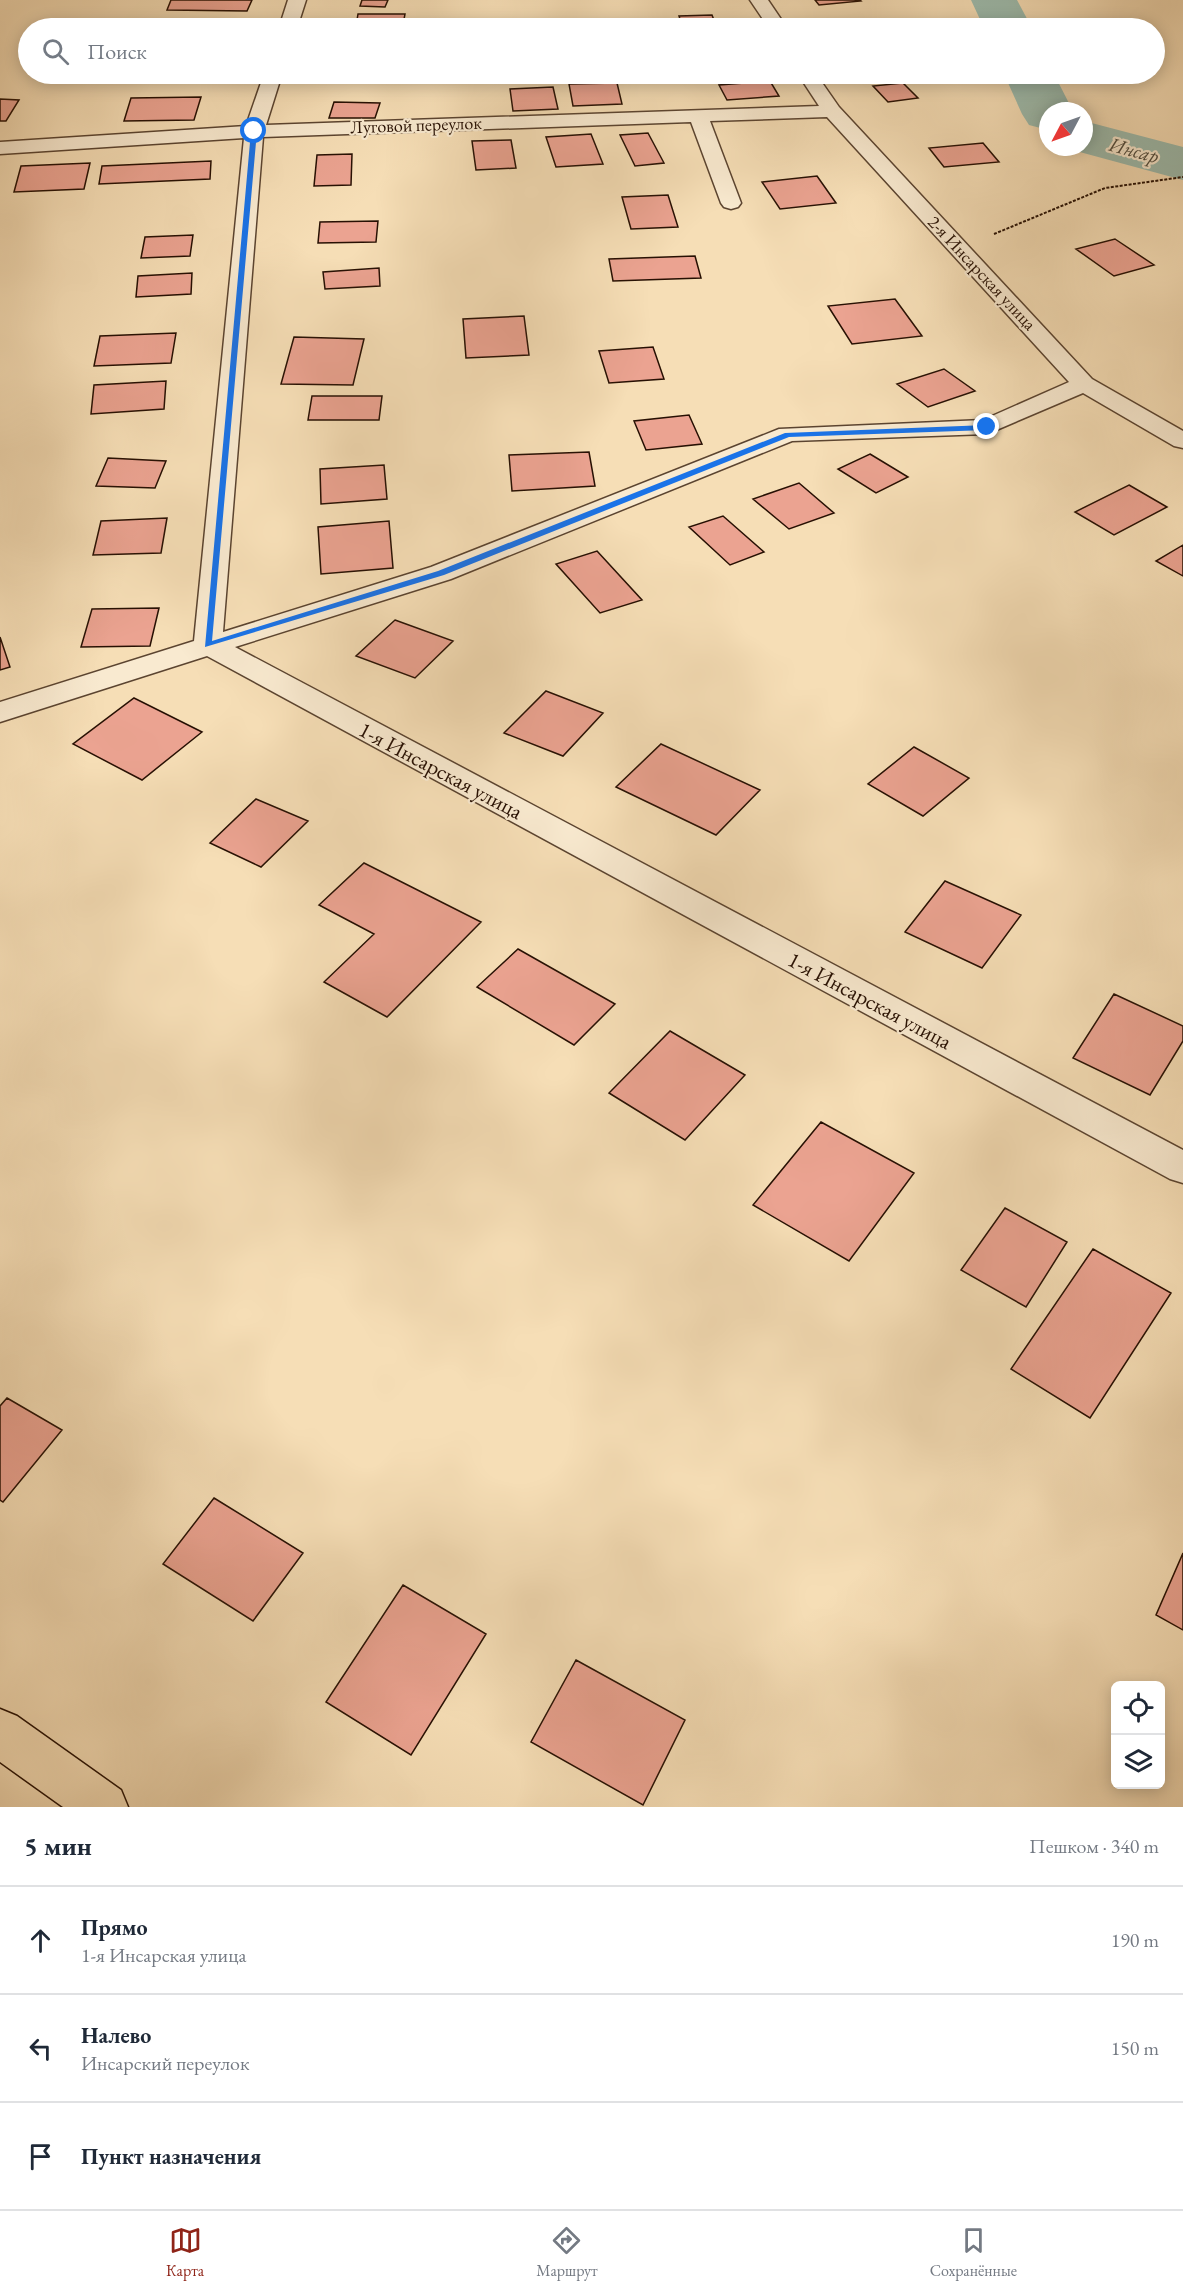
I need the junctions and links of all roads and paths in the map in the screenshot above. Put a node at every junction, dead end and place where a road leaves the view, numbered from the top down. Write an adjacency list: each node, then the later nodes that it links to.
1 (297, 0): 3 (street)
2 (759, 0): 4 (street)
3 (291, 18)
4 (771, 18)
5 (270, 84): 9 (street)
6 (814, 84): 7 (street, 2-я Инсарская улица)
7 (832, 111): 8 (street, Луговой переулок); 13 (street, 2-я Инсарская улица)
8 (698, 115): 9 (street, Луговой переулок); 12 (street)
9 (254, 131): 10 (street, Луговой переулок); 16 (street)
10 (0, 148)
11 (1182, 177): 13 (path)
12 (731, 203)
13 (960, 249): 14 (street, 2-я Инсарская улица)
14 (1084, 384): 15 (street, 2-я Инсарская улица); 16 (street)
15 (1183, 441)
16 (208, 645): 17 (street); 18 (street, 1-я Инсарская улица)
17 (0, 712)
18 (1183, 1168)
19 (0, 1733): 20 (main road)
20 (104, 1807)

